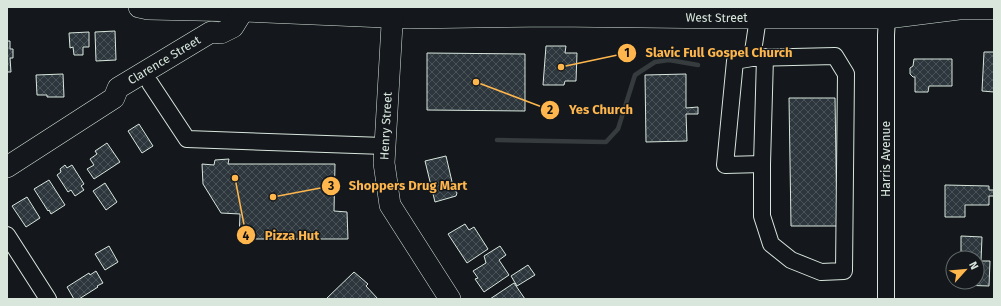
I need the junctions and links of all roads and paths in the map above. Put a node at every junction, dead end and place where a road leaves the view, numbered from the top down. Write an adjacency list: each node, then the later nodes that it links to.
1 (139, 7): 3 (main road, West Street)
2 (955, 8): 4 (main road, West Street); 8 (main road, West Street)
3 (243, 9): 5 (main road, West Street); 9 (main road, Clarence Street)
4 (994, 9)
5 (393, 12): 6 (main road, West Street); 13 (main road, Henry Street)
6 (552, 12): 7 (main road, West Street)
7 (758, 12): 8 (main road, West Street); 10 (street)
8 (887, 18): 19 (street, Harris Avenue)
9 (221, 33): 11 (main road, Clarence Street); 12 (main road, Clarence Street)
10 (758, 57): 14 (street); 14 (street); 14 (street)
11 (150, 83): 12 (main road, Clarence Street); 13 (street)
12 (114, 98): 15 (main road, Clarence Street)
13 (384, 146): 18 (main road, Henry Street)
14 (762, 164)
15 (7, 167)
16 (7, 234): 17 (street)
17 (48, 299)
18 (450, 299)
19 (886, 299)

